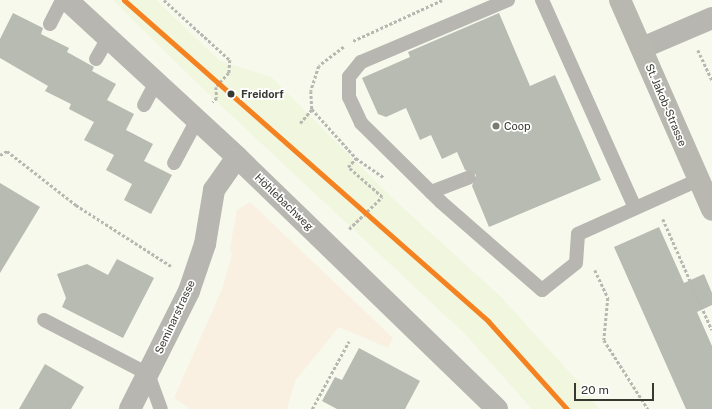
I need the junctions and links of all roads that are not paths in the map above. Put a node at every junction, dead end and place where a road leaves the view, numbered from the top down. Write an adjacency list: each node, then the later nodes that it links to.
1 (62, 0): 7 (lane)
2 (67, 0): 8 (street, Höhlebachweg)
3 (508, 0): 18 (lane)
4 (542, 0): 19 (lane)
5 (620, 0): 9 (main road, St. Jakob-Strasse)
6 (712, 18): 9 (street)
7 (50, 24)
8 (108, 38): 10 (lane); 11 (street, Höhlebachweg)
9 (642, 48): 17 (main road, St. Jakob-Strasse)
10 (96, 59)
11 (156, 82): 12 (lane); 13 (street, Höhlebachweg)
12 (144, 105)
13 (197, 120): 14 (street, Höhlebachweg); 15 (lane)
14 (237, 157): 22 (street, Seminarstrasse); 25 (street, Höhlebachweg)
15 (174, 163)
16 (468, 178): 18 (lane)
17 (698, 180): 19 (lane); 20 (main road, St. Jakob-Strasse)
18 (431, 192): 19 (lane)
19 (635, 208)
20 (712, 210)
21 (44, 320): 22 (lane)
22 (148, 374): 23 (street, Seminarstrasse); 24 (lane)
23 (130, 409)
24 (161, 409)
25 (497, 409)

